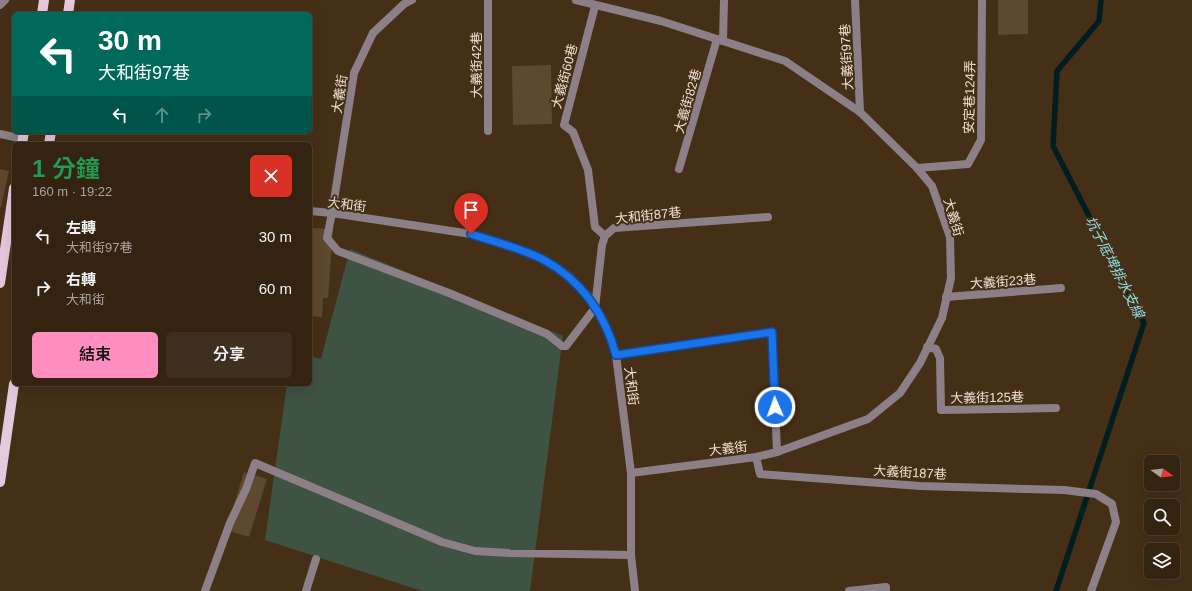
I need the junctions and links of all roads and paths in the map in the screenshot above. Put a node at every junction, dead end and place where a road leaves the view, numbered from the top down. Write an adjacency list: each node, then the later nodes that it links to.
1 (4, 0): 10 (street)
2 (44, 0): 12 (main road)
3 (70, 0): 13 (main road)
4 (412, 0): 23 (street, 大義街)
5 (488, 0): 16 (street, 大義街42巷)
6 (576, 0): 11 (street, 大義街)
7 (724, 0): 14 (street, 大義街82巷)
8 (855, 0): 15 (street, 大義街97巷)
9 (982, 0): 19 (street, 安定巷124弄)
10 (0, 5)
11 (595, 6): 14 (street, 大義街); 25 (street, 大義街60巷)
12 (42, 12)
13 (68, 12)
14 (720, 40): 15 (street, 大義街); 20 (street, 大義街82巷)
15 (860, 112): 19 (street, 大義街)
16 (488, 131)
17 (0, 134): 18 (street)
18 (23, 138)
19 (917, 168): 28 (street, 大義街)
20 (679, 169)
21 (12, 202): 26 (main road)
22 (312, 211): 23 (street, 大和街)
23 (332, 213): 29 (street, 大和街); 29 (street, 大義街)
24 (768, 217): 25 (street, 大和街87巷)
25 (605, 236): 29 (street, 大和街87巷)
26 (0, 283)
27 (1061, 288): 28 (street, 大義街23巷)
28 (946, 297): 30 (street, 大義街)
29 (595, 308): 31 (street, 大和街)
30 (927, 346): 33 (street, 大義街125巷); 34 (street, 大義街)
31 (616, 355): 34 (street); 36 (street, 大和街)
32 (14, 386): 37 (main road)
33 (1056, 408)
34 (777, 452): 35 (street, 大義街)
35 (756, 457): 36 (street, 大義街); 45 (street, 大義街187巷)
36 (631, 473): 38 (street, 大和街)
37 (0, 482)
38 (631, 555): 41 (street); 43 (street, 大和街)
39 (316, 559): 42 (street)
40 (886, 589): 44 (street)
41 (205, 591)
42 (306, 591)
43 (635, 591)
44 (849, 591)
45 (1091, 591)

